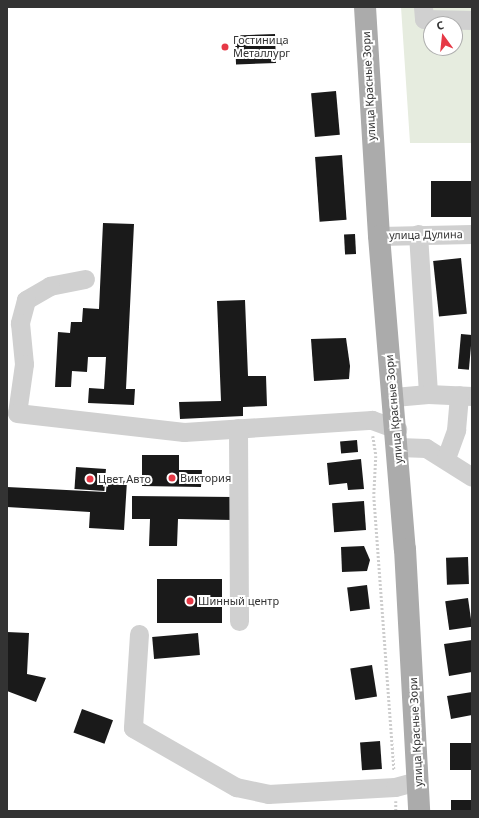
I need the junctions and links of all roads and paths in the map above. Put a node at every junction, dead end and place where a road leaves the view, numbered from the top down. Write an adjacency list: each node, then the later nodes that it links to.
1 (365, 7): 6 (main road, улица Красные Зори)
2 (423, 7): 3 (street)
3 (472, 20)
4 (418, 234): 5 (street, улица Дулина); 6 (street, улица Дулина); 8 (street)
5 (472, 234)
6 (379, 236): 10 (main road, улица Красные Зори)
7 (85, 279): 12 (street)
8 (428, 394): 9 (street); 10 (street)
9 (466, 395): 14 (street)
10 (394, 397): 13 (main road, улица Красные Зори)
11 (372, 420): 12 (street); 13 (street); 19 (path)
12 (238, 428): 16 (street)
13 (397, 438): 14 (street); 18 (main road, улица Красные Зори)
14 (446, 458): 15 (street)
15 (472, 477)
16 (239, 621)
17 (139, 634): 19 (street)
18 (418, 781): 19 (street); 21 (main road, улица Красные Зори)
19 (395, 787): 20 (path)
20 (396, 811)
21 (419, 811)

